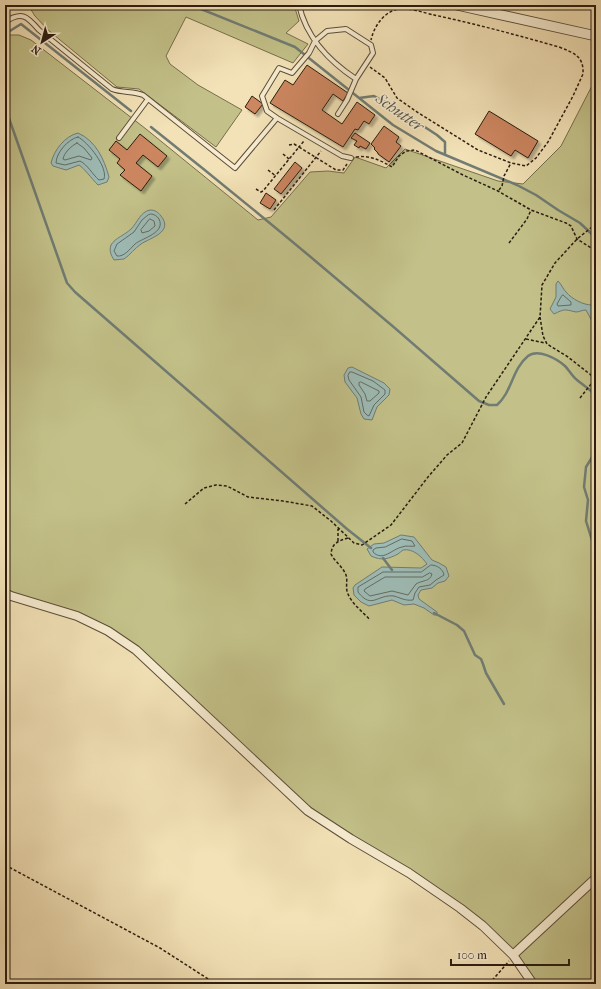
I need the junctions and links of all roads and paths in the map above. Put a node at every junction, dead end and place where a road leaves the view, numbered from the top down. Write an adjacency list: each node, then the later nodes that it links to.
1 (299, 5): 5 (lane)
2 (457, 5): 4 (street)
3 (5, 22): 9 (lane)
4 (596, 36)
5 (315, 41): 6 (lane); 8 (lane); 11 (lane)
6 (371, 45): 7 (lane); 21 (path)
7 (367, 64): 8 (lane); 21 (path)
8 (356, 79): 10 (lane)
9 (148, 99): 11 (lane); 13 (lane)
10 (338, 114)
11 (277, 118): 12 (lane)
12 (307, 136): 15 (lane); 16 (path)
13 (119, 138)
14 (290, 145): 16 (path)
15 (324, 146): 18 (path); 19 (lane)
16 (300, 147): 18 (path); 20 (path)
17 (283, 154): 20 (path)
18 (316, 157): 19 (path); 26 (path)
19 (351, 158): 25 (path)
20 (289, 159): 23 (path)
21 (511, 163): 25 (path)
22 (268, 170): 23 (path)
23 (276, 176): 24 (path)
24 (256, 189)
25 (498, 191): 27 (path)
26 (274, 210)
27 (531, 210): 29 (path); 30 (path)
28 (592, 227): 29 (path)
29 (577, 239): 31 (path); 32 (path)
30 (509, 243)
31 (596, 251)
32 (540, 317): 33 (path); 34 (path)
33 (526, 339): 34 (path); 39 (path)
34 (546, 344): 35 (path)
35 (596, 378): 36 (path)
36 (580, 398)
37 (185, 504): 38 (path)
38 (338, 528): 39 (path); 40 (path)
39 (349, 538): 40 (path)
40 (338, 541): 42 (path)
41 (5, 593): 45 (street)
42 (370, 620)
43 (5, 865): 46 (path)
44 (596, 878): 45 (street)
45 (513, 955): 47 (path); 48 (street)
46 (216, 984)
47 (489, 984)
48 (533, 984)

